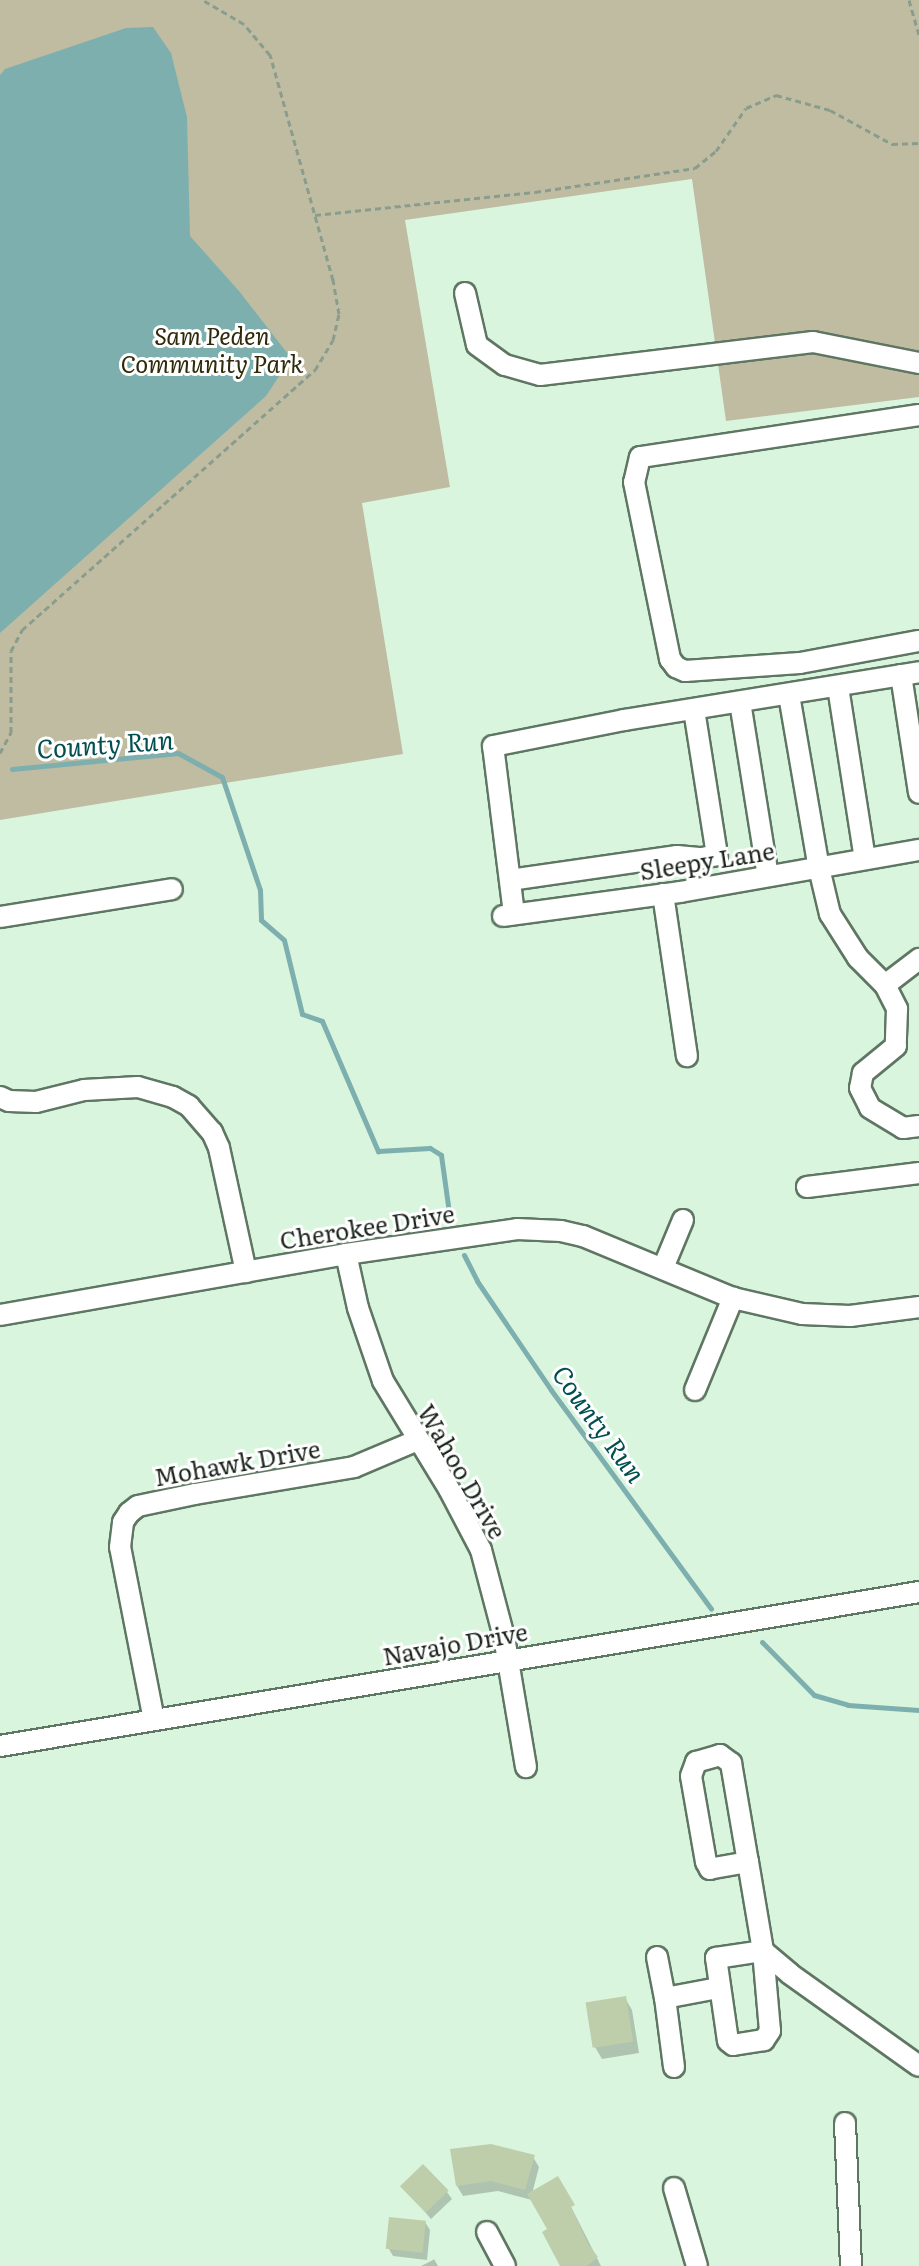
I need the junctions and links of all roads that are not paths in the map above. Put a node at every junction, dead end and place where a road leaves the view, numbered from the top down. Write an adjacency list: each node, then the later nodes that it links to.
1 (465, 293): 2 (street)
2 (919, 363)
3 (919, 415): 4 (street)
4 (919, 641)
5 (910, 674): 6 (street); 10 (street)
6 (838, 687): 7 (street); 12 (street)
7 (789, 695): 8 (street); 13 (street)
8 (740, 702): 9 (street); 14 (street)
9 (694, 710): 15 (street); 15 (street)
10 (919, 793)
11 (919, 850): 12 (street, Sleepy Lane)
12 (865, 859): 13 (street, Sleepy Lane)
13 (819, 868): 14 (street, Sleepy Lane); 20 (street)
14 (768, 876): 17 (street, Sleepy Lane)
15 (510, 880): 17 (street, Sleepy Lane)
16 (172, 889): 18 (street)
17 (663, 894): 21 (street)
18 (0, 917)
19 (919, 959): 20 (street)
20 (885, 985): 23 (street)
21 (687, 1056)
22 (0, 1097): 29 (street)
23 (919, 1126)
24 (919, 1173): 25 (street)
25 (807, 1187)
26 (683, 1220): 28 (street)
27 (346, 1254): 28 (street, Cherokee Drive); 29 (street, Cherokee Drive); 34 (street, Wahoo Drive)
28 (663, 1268): 30 (street, Cherokee Drive)
29 (246, 1272): 32 (street, Cherokee Drive)
30 (733, 1298): 31 (street, Cherokee Drive); 33 (street)
31 (919, 1307)
32 (0, 1315)
33 (695, 1390)
34 (418, 1440): 36 (street, Wahoo Drive); 37 (street, Mohawk Drive)
35 (919, 1592): 36 (street, Navajo Drive)
36 (508, 1660): 37 (street, Navajo Drive); 39 (street, Wahoo Drive)
37 (154, 1720): 38 (street, Navajo Drive)
38 (0, 1746)
39 (526, 1767)
40 (748, 1862): 40 (street); 41 (street)
41 (763, 1951): 43 (street); 43 (street); 45 (street)
42 (657, 1957): 44 (street)
43 (718, 1988): 44 (street)
44 (665, 1998): 46 (street)
45 (919, 2066)
46 (674, 2067)
47 (845, 2123): 52 (street)
48 (674, 2188): 51 (street)
49 (487, 2232): 50 (street)
50 (505, 2266)
51 (697, 2266)
52 (851, 2266)

